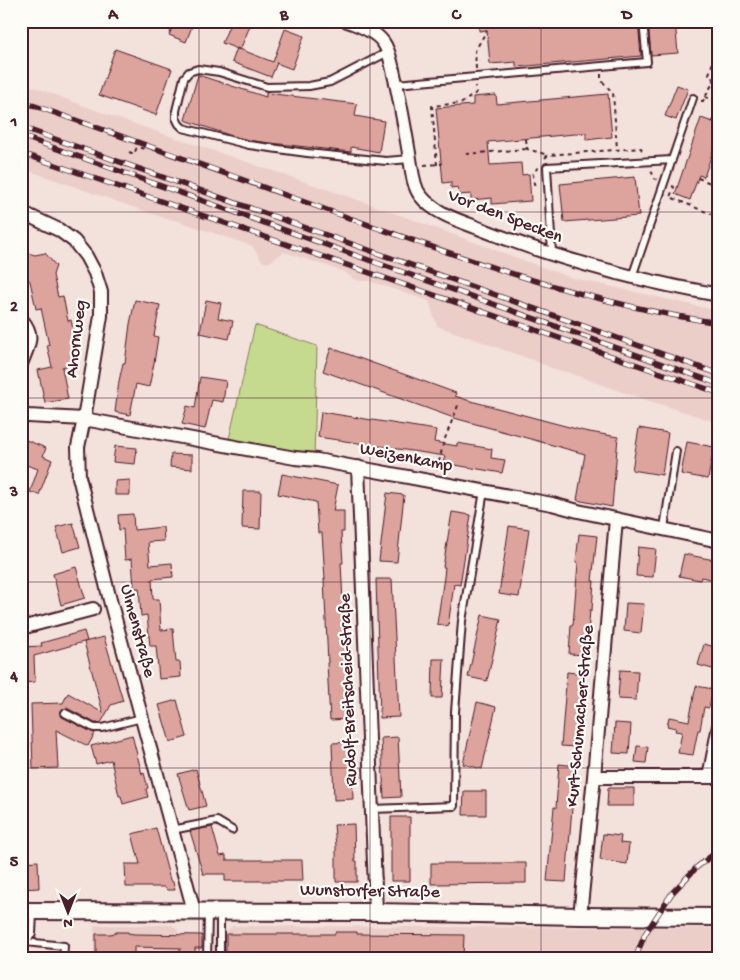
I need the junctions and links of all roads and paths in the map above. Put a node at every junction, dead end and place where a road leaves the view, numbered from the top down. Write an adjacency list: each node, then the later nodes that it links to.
1 (348, 21): 5 (street, Vor den Specken)
2 (381, 21): 5 (lane)
3 (643, 21): 8 (lane)
4 (487, 30): 9 (path)
5 (370, 32): 7 (street, Vor den Specken)
6 (719, 49): 10 (path)
7 (388, 52): 11 (street, Vor den Specken); 25 (lane)
8 (600, 66): 9 (lane); 20 (path)
9 (476, 77): 11 (lane); 27 (path)
10 (714, 80): 12 (path); 13 (path)
11 (396, 84): 25 (street, Vor den Specken)
12 (719, 86)
13 (705, 97): 14 (path); 15 (path)
14 (693, 98): 24 (lane)
15 (719, 103): 16 (path)
16 (712, 122)
17 (526, 138): 19 (path)
18 (144, 149): 21 (path)
19 (527, 149): 22 (path); 23 (path)
20 (618, 150)
21 (128, 152)
22 (466, 154)
23 (548, 155)
24 (672, 160): 33 (lane); 34 (lane)
25 (411, 162): 27 (path); 33 (street, Vor den Specken)
26 (442, 164): 27 (path)
27 (437, 165)
28 (698, 178): 29 (path)
29 (718, 186)
30 (719, 207): 32 (path)
31 (21, 212): 40 (street, Ahornweg)
32 (708, 213)
33 (552, 253): 34 (street, Vor den Specken)
34 (632, 277): 35 (street, Vor den Specken)
35 (719, 295)
36 (21, 319): 37 (street)
37 (21, 364)
38 (459, 403): 43 (path)
39 (21, 413): 40 (street)
40 (84, 419): 42 (street, Weizenkamp); 51 (street, Ulmenstraße)
41 (676, 451): 46 (lane)
42 (358, 467): 43 (street, Weizenkamp); 55 (street, Rudolf-Breitscheid-Straße)
43 (434, 482): 44 (street, Weizenkamp)
44 (484, 491): 45 (street, Weizenkamp); 55 (lane)
45 (616, 520): 46 (street, Weizenkamp); 53 (street, Kurt-Schumacher-Straße)
46 (664, 528): 47 (street, Weizenkamp)
47 (719, 541)
48 (93, 609): 49 (street)
49 (21, 628)
50 (65, 713): 51 (lane)
51 (142, 718): 56 (street, Ulmenstraße)
52 (719, 726): 54 (street)
53 (594, 777): 54 (street); 61 (street, Kurt-Schumacher-Straße)
54 (714, 777)
55 (372, 809): 60 (street, Rudolf-Breitscheid-Straße)
56 (172, 830): 57 (lane); 59 (street, Ulmenstraße)
57 (232, 830)
58 (27, 911): 59 (street, Wunstorfer Straße); 63 (lane)
59 (207, 911): 60 (street, Wunstorfer Straße); 65 (lane); 66 (lane)
60 (376, 912): 61 (street, Wunstorfer Straße)
61 (580, 916): 62 (street, Wunstorfer Straße)
62 (719, 917)
63 (23, 944): 64 (lane)
64 (63, 959)
65 (207, 959)
66 (220, 959)

